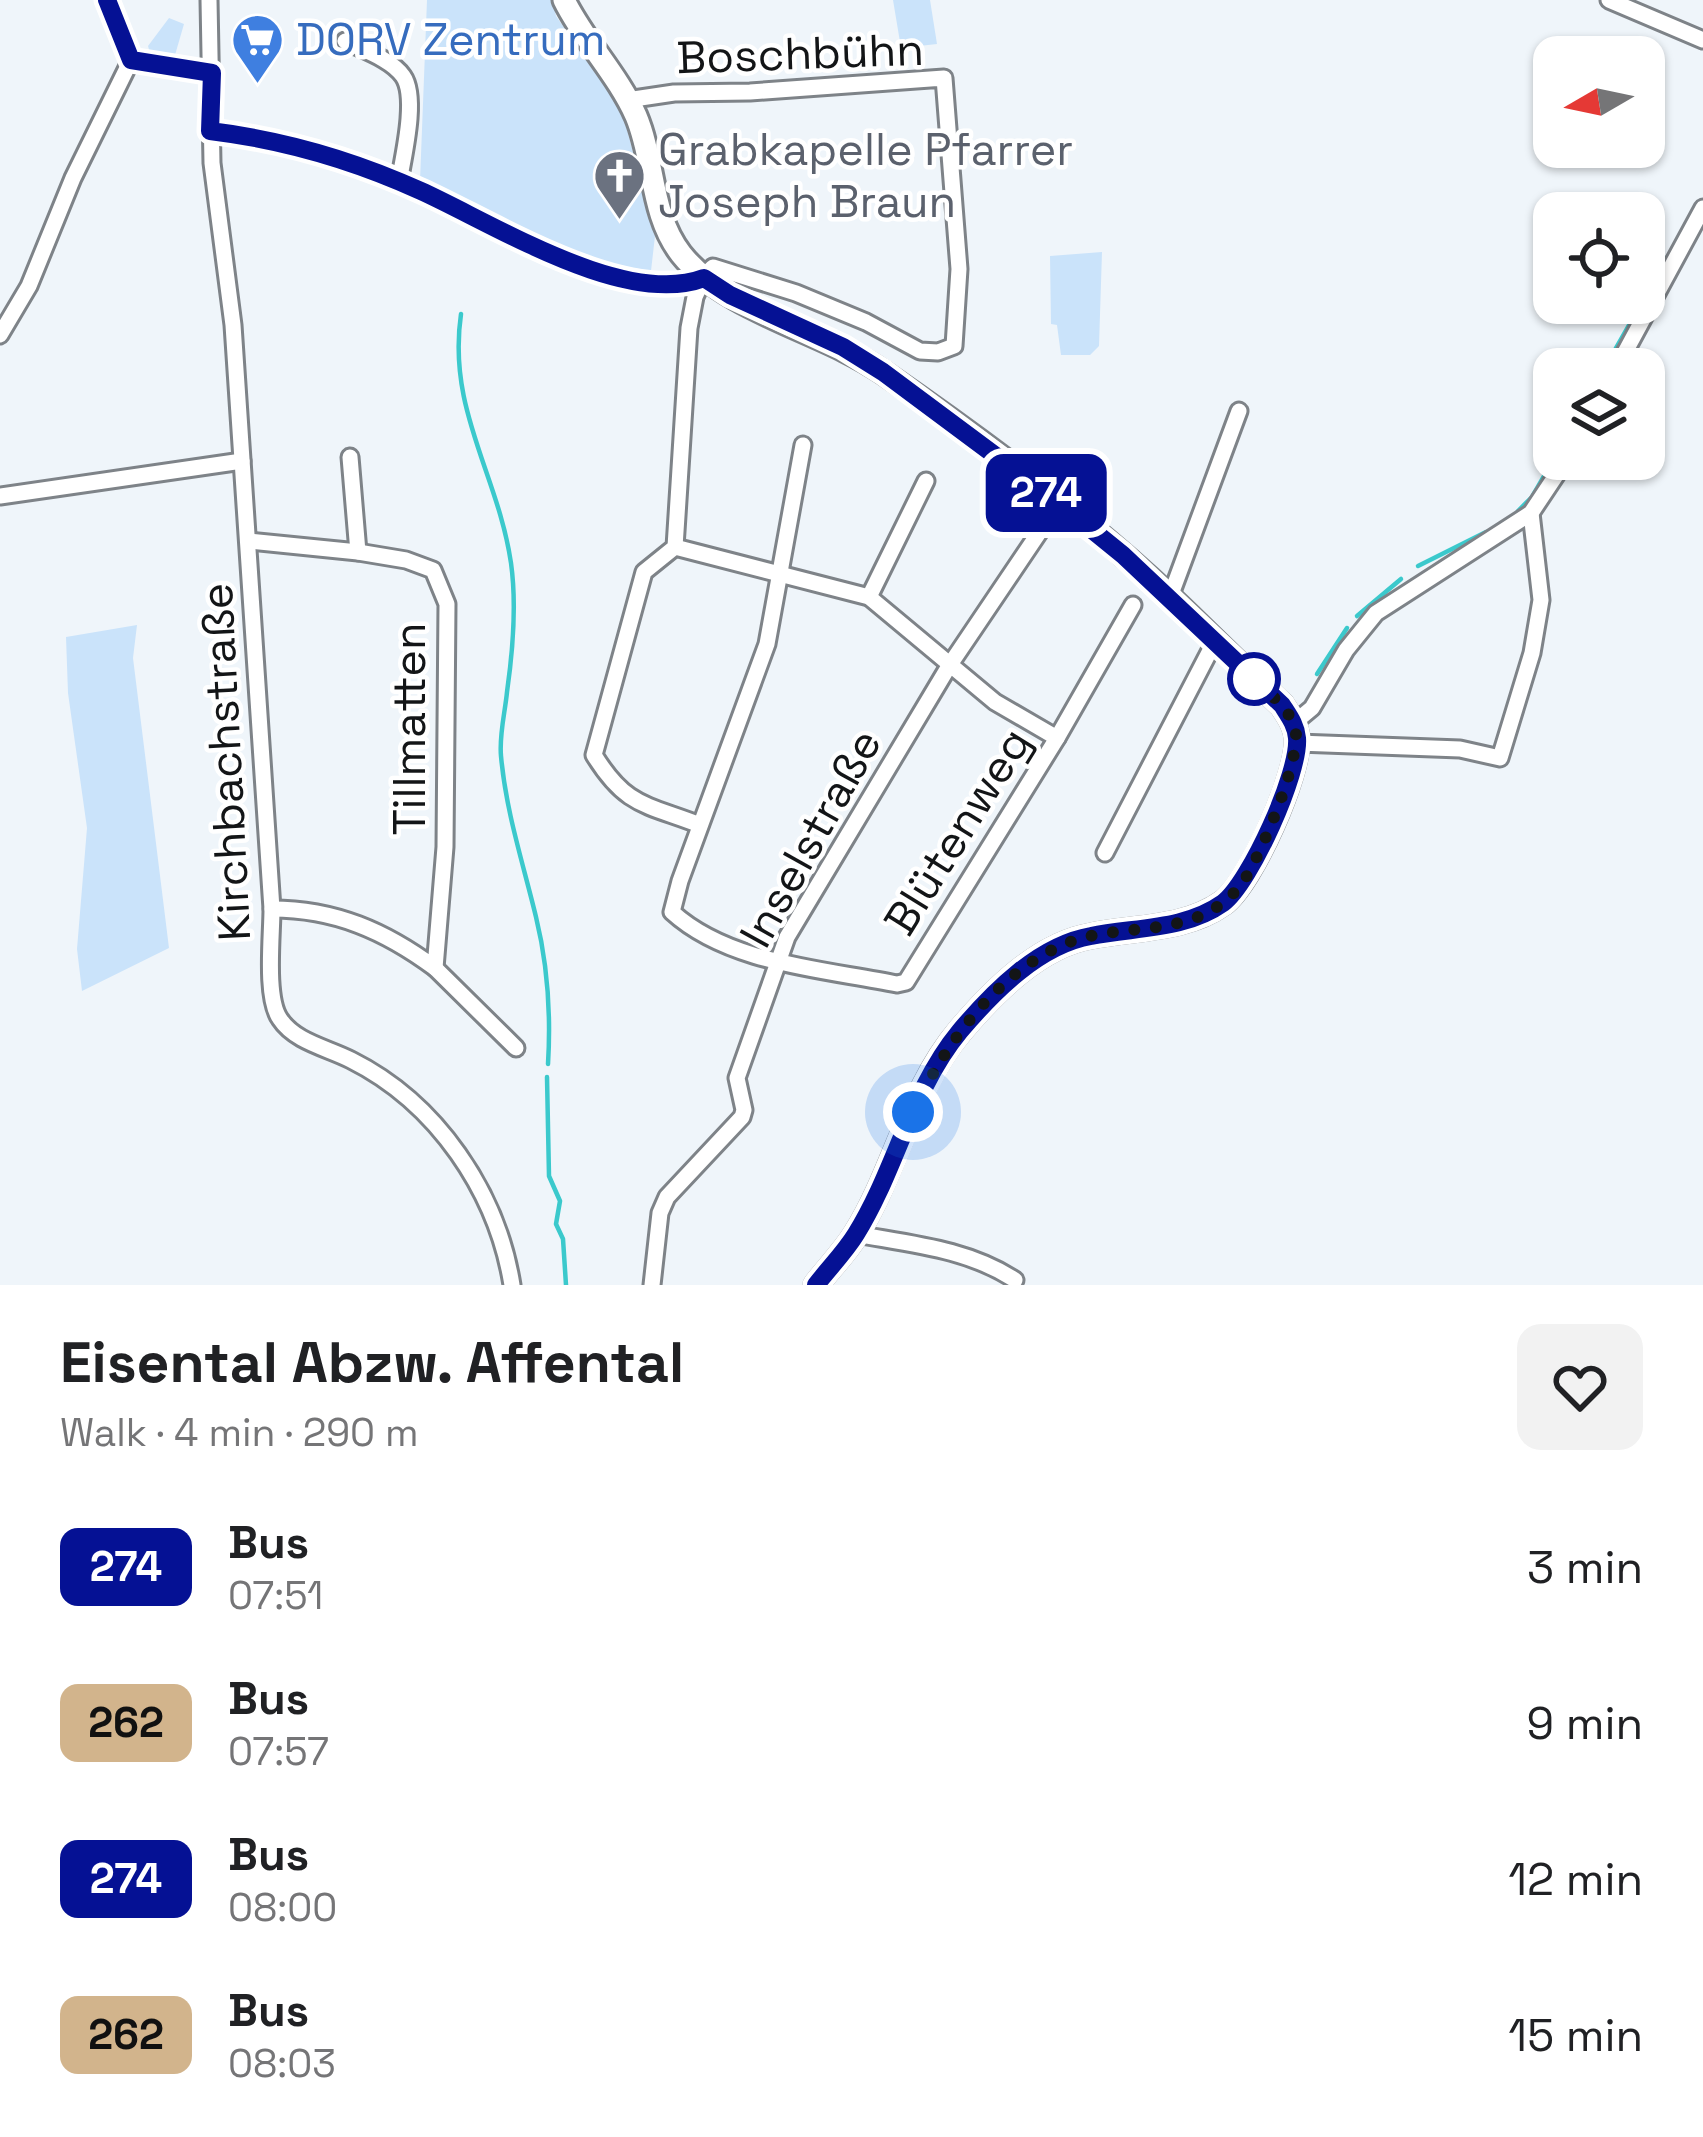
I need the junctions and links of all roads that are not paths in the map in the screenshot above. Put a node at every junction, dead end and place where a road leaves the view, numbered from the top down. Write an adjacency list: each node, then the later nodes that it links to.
1 (107, 0): 7 (street)
2 (209, 0): 8 (street, Kirchbachstraße)
3 (565, 0): 9 (main road)
4 (1609, 0): 5 (street)
5 (1703, 40)
6 (345, 41): 11 (street)
7 (131, 60): 8 (street); 14 (street)
8 (212, 73): 10 (street, Kirchbachstraße)
9 (627, 100): 13 (main road); 13 (street, Boschbühn)
10 (210, 131): 11 (street); 19 (street, Kirchbachstraße)
11 (399, 182): 13 (street)
12 (1703, 208): 15 (street)
13 (704, 278): 23 (main road); 26 (street)
14 (0, 335)
15 (1627, 348)
16 (1239, 411): 30 (street)
17 (803, 445): 28 (street)
18 (350, 458): 27 (street)
19 (242, 461): 22 (street); 25 (street, Kirchbachstraße)
20 (1553, 480): 24 (street)
21 (926, 481): 29 (street)
22 (0, 496)
23 (1059, 503): 30 (main road); 33 (street, Inselstraße)
24 (1531, 513): 34 (street); 34 (street)
25 (249, 541): 27 (street, Tillmatten); 38 (street, Kirchbachstraße)
26 (675, 547): 28 (street); 36 (street)
27 (358, 552): 40 (street, Tillmatten)
28 (782, 575): 29 (street); 36 (street)
29 (869, 597): 33 (street)
30 (1170, 597): 32 (main road)
31 (1133, 605): 35 (street, Blütenweg)
32 (1215, 641): 34 (main road); 37 (street)
33 (949, 666): 35 (street); 39 (street, Inselstraße)
34 (1296, 733): 42 (main road)
35 (1057, 738): 39 (street, Blütenweg)
36 (700, 826): 39 (street)
37 (1105, 853)
38 (272, 909): 40 (street); 44 (street, Kirchbachstraße)
39 (780, 961): 45 (street, Inselstraße)
40 (435, 968): 41 (street)
41 (516, 1048)
42 (856, 1234): 43 (street); 46 (main road)
43 (1015, 1280)
44 (512, 1285)
45 (652, 1285)
46 (816, 1285)

